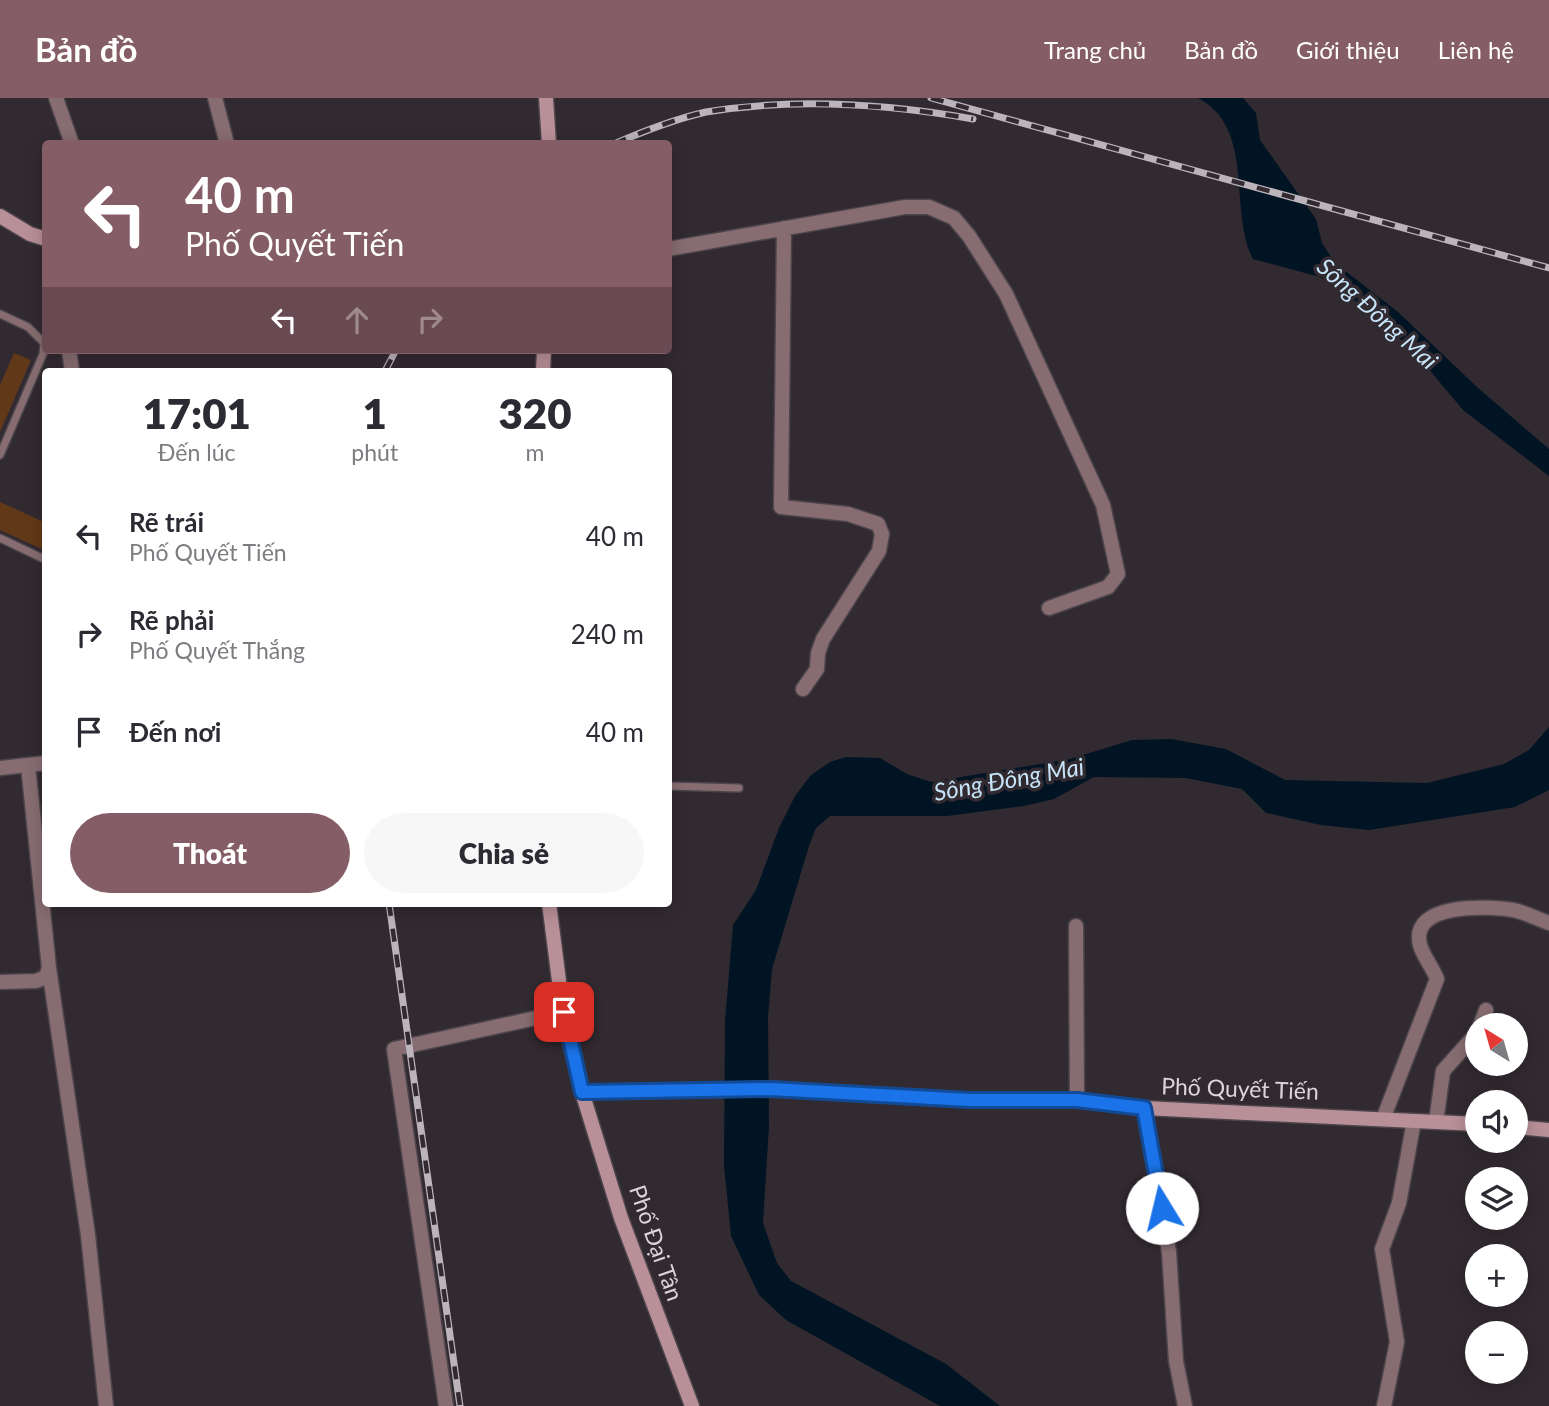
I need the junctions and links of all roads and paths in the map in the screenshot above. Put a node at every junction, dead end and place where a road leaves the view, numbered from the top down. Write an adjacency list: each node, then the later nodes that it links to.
1 (56, 98): 4 (street)
2 (215, 98): 5 (street)
3 (546, 98): 6 (street)
4 (71, 140)
5 (226, 140)
6 (547, 140)
7 (0, 216): 9 (street)
8 (784, 228): 10 (street); 17 (street); 18 (street)
9 (42, 238)
10 (672, 248)
11 (0, 314): 12 (lane)
12 (42, 340)
13 (43, 354): 14 (lane)
14 (0, 456)
15 (0, 538): 16 (lane)
16 (42, 558)
17 (1049, 607)
18 (803, 688)
19 (42, 763): 20 (street)
20 (29, 765): 21 (street); 24 (street)
21 (0, 768)
22 (672, 786): 23 (lane)
23 (739, 788)
24 (42, 897)
25 (43, 907): 29 (street)
26 (550, 907): 32 (street, Phố Đại Tân)
27 (1549, 923): 38 (street)
28 (1076, 926): 36 (street)
29 (49, 968): 30 (street); 44 (street)
30 (0, 982)
31 (1486, 1010): 33 (street)
32 (564, 1012): 35 (street, Phố Đại Tân); 45 (street)
33 (1485, 1013)
34 (1465, 1046): 40 (street)
35 (582, 1092): 36 (street, Phố Quyết Tiến); 46 (street, Phố Đại Tân)
36 (1077, 1100): 37 (street, Phố Quyết Tiến)
37 (1144, 1108): 38 (street, Phố Quyết Tiến); 47 (street)
38 (1383, 1119): 39 (street, Phố Quyết Tiến)
39 (1414, 1121): 40 (street, Phố Quyết Tiến); 48 (street)
40 (1436, 1122): 41 (street, Phố Quyết Tiến)
41 (1465, 1123)
42 (1528, 1128): 43 (street)
43 (1549, 1130)
44 (106, 1406)
45 (446, 1406)
46 (692, 1406)
47 (1185, 1406)
48 (1384, 1406)

